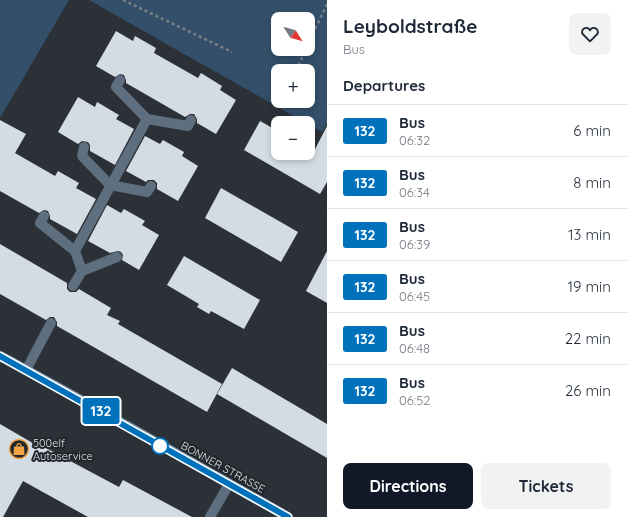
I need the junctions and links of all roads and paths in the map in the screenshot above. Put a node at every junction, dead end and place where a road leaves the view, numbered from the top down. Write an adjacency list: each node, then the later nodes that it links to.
1 (123, 0): 4 (path)
2 (327, 4): 3 (path)
3 (315, 31)
4 (232, 52)
5 (120, 80): 6 (street)
6 (147, 119): 7 (street); 9 (street)
7 (191, 120)
8 (84, 147): 9 (street)
9 (110, 185): 10 (street); 12 (street)
10 (152, 186)
11 (44, 216): 12 (street)
12 (74, 251): 14 (street)
13 (117, 257): 14 (street)
14 (82, 271): 15 (street)
15 (73, 286)
16 (51, 322): 18 (street)
17 (0, 356): 18 (main road, BONNER STRASSE)
18 (26, 370): 19 (main road, BONNER STRASSE)
19 (229, 484): 20 (street); 21 (main road, BONNER STRASSE)
20 (210, 517)
21 (288, 517)

